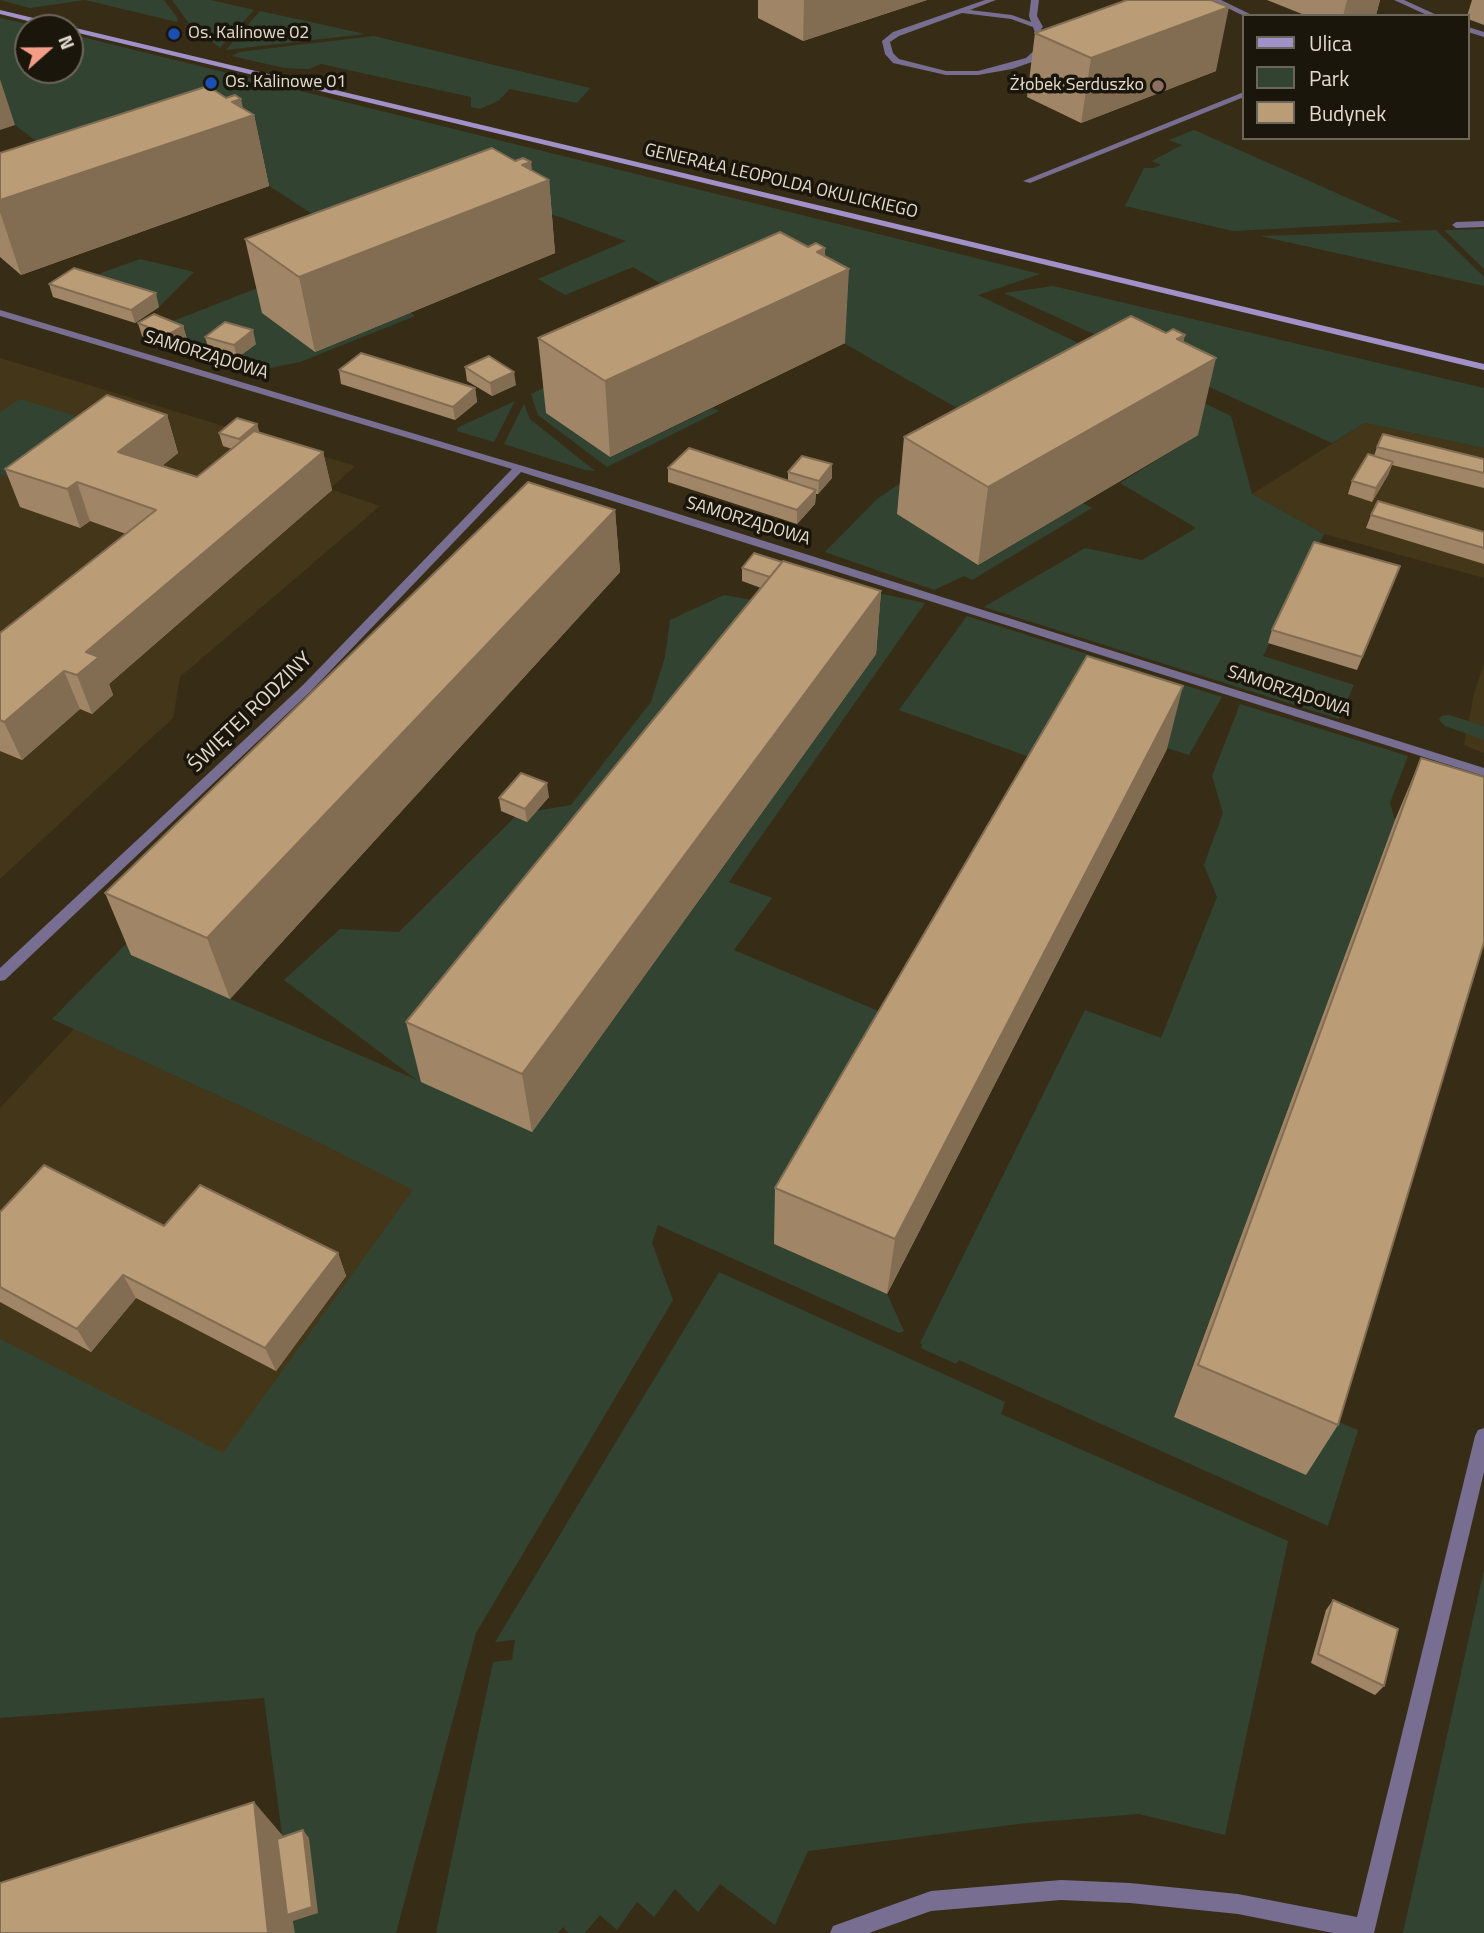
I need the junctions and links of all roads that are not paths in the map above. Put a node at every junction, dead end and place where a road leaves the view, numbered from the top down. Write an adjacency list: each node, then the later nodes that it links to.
1 (992, 0): 5 (street)
2 (1035, 0): 8 (street)
3 (1215, 0): 6 (street)
4 (1398, 0): 7 (street)
5 (957, 11): 8 (street); 8 (street)
6 (1246, 14)
7 (1431, 14)
8 (1039, 27)
9 (84, 33): 15 (main road, GENERAŁA LEOPOLDA OKULICKIEGO)
10 (1242, 95): 11 (street)
11 (1027, 181)
12 (1484, 224): 13 (street)
13 (1456, 225)
14 (0, 313): 16 (street, SAMORZĄDOWA)
15 (1484, 367)
16 (519, 468): 17 (street, SAMORZĄDOWA); 18 (street, ŚWIĘTEJ RODZINY)
17 (1484, 772)
18 (0, 976)
19 (1484, 1436): 20 (street)
20 (1364, 1931): 21 (street)
21 (840, 1933)

